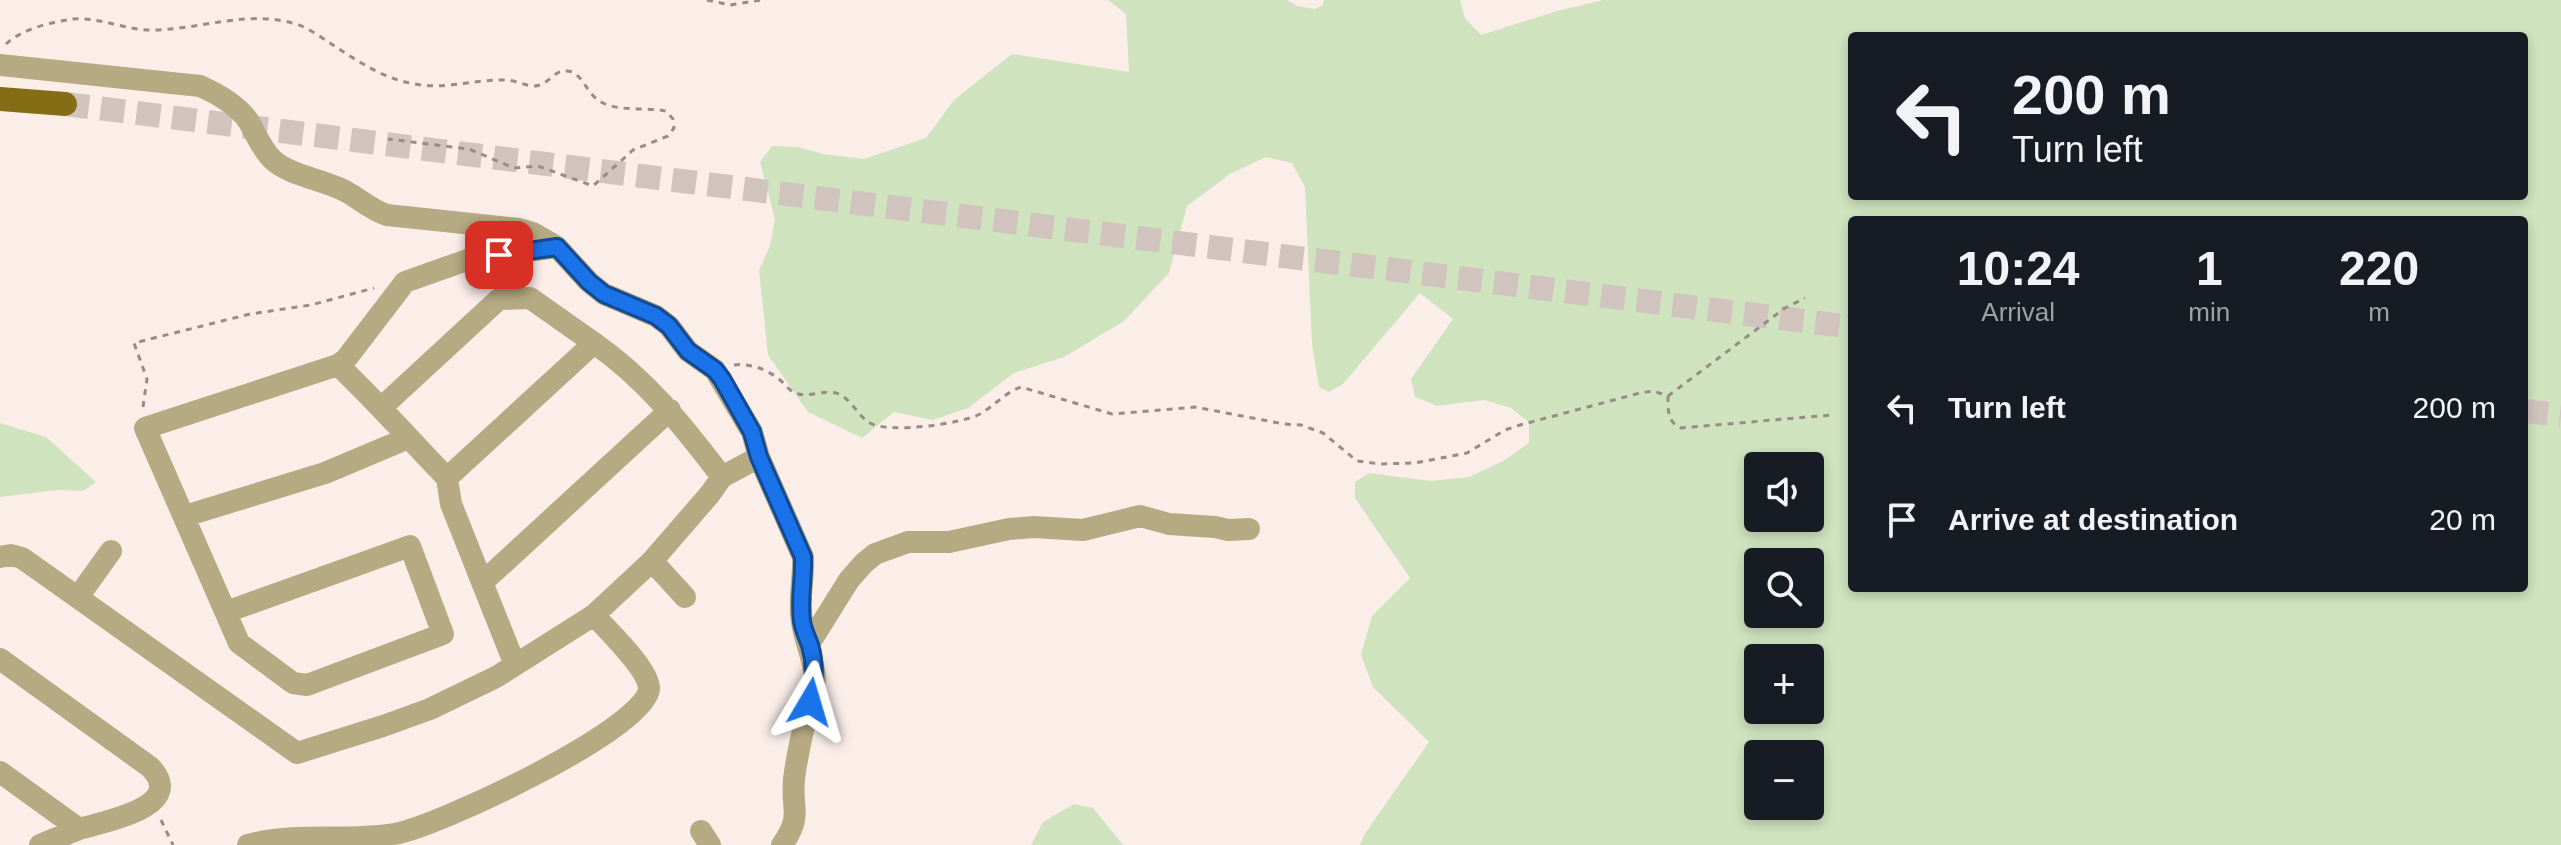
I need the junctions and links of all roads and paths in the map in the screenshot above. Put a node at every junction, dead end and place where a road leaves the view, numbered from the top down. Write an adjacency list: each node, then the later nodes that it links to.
1 (707, 0): 2 (path)
2 (761, 0)
3 (0, 50): 7 (path)
4 (0, 65): 8 (street)
5 (0, 99): 6 (main road)
6 (65, 104)
7 (388, 139)
8 (557, 247): 9 (street); 13 (street)
9 (405, 282): 12 (street); 18 (path)
10 (1805, 298): 14 (path)
11 (594, 343): 15 (street); 16 (street); 22 (street)
12 (338, 365): 15 (street); 18 (street)
13 (715, 370): 14 (path); 20 (street)
14 (1668, 396): 17 (path)
15 (382, 407): 19 (street)
16 (670, 410): 21 (street); 28 (street)
17 (1831, 415)
18 (145, 428): 23 (street)
19 (408, 438): 22 (street); 23 (street)
20 (759, 457): 21 (street); 33 (street)
21 (722, 477): 27 (street)
22 (447, 478): 28 (street)
23 (185, 516): 31 (street)
24 (1249, 529): 33 (street)
25 (111, 551): 29 (street)
26 (0, 557): 29 (street)
27 (652, 561): 30 (street); 32 (street)
28 (484, 581): 35 (street)
29 (78, 597): 35 (street)
30 (685, 597)
31 (226, 612): 31 (street)
32 (594, 615): 35 (street); 41 (street)
33 (809, 644): 42 (street)
34 (0, 659): 37 (street)
35 (515, 665)
36 (0, 772): 38 (street)
37 (152, 802): 38 (street); 40 (path)
38 (79, 829): 39 (street)
39 (40, 845)
40 (173, 845)
41 (248, 845)
42 (782, 845)

